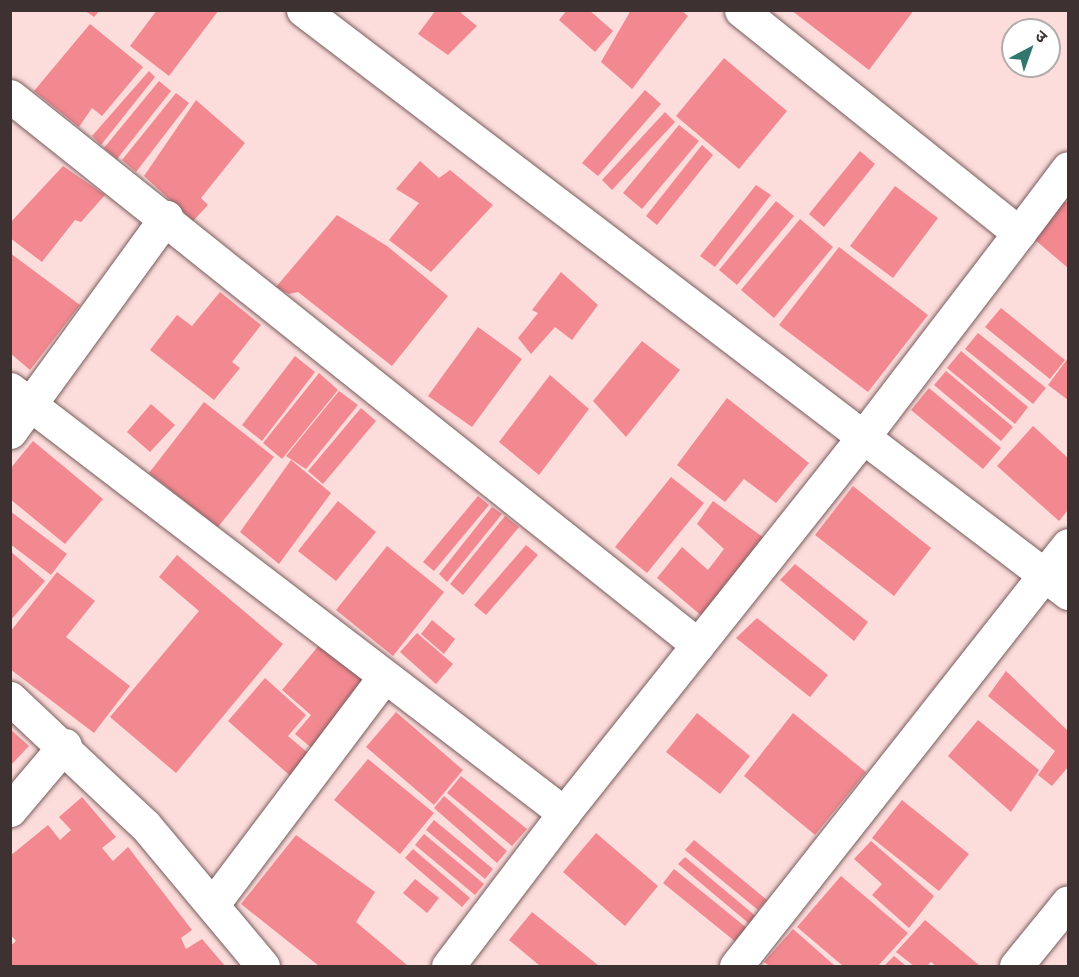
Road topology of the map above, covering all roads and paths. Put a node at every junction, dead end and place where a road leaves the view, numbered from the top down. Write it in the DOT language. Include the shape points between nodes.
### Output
graph roads {
  1 [pos="303,10"];
  2 [pos="741,10"];
  3 [pos="10,96"];
  4 [pos="1068,168"];
  5 [pos="166,217"];
  6 [pos="1018,233"];
  7 [pos="20,397"];
  8 [pos="10,432"];
  9 [pos="863,437"];
  10 [pos="1068,545"];
  11 [pos="1057,584"];
  12 [pos="698,645"];
  13 [pos="384,677"];
  14 [pos="10,698"];
  15 [pos="65,745"];
  16 [pos="10,810"];
  17 [pos="564,813"];
  18 [pos="1068,902"];
  19 [pos="213,904"];
  20 [pos="263,966"];
  21 [pos="448,966"];
  22 [pos="736,966"];
  23 [pos="1016,966"];
  1 -- 9 [label="street"];
  2 -- 6 [label="street"];
  3 -- 5 [label="street"];
  4 -- 6 [label="street"];
  5 -- 7 [label="street"];
  5 -- 12 [label="street"];
  6 -- 9 [label="street"];
  7 -- 8 [label="street"];
  7 -- 13 [label="street"];
  9 -- 11 [label="street"];
  9 -- 12 [label="street"];
  10 -- 11 [label="street"];
  11 -- 22 [label="street"];
  12 -- 17 [label="street"];
  13 -- 17 [label="street"];
  13 -- 19 [label="street"];
  14 -- 15 [label="street"];
  15 -- 16 [label="street"];
  15 -- 19 [label="street" via="145,825"];
  17 -- 21 [label="street"];
  18 -- 23 [label="street"];
  19 -- 20 [label="street"];
}
